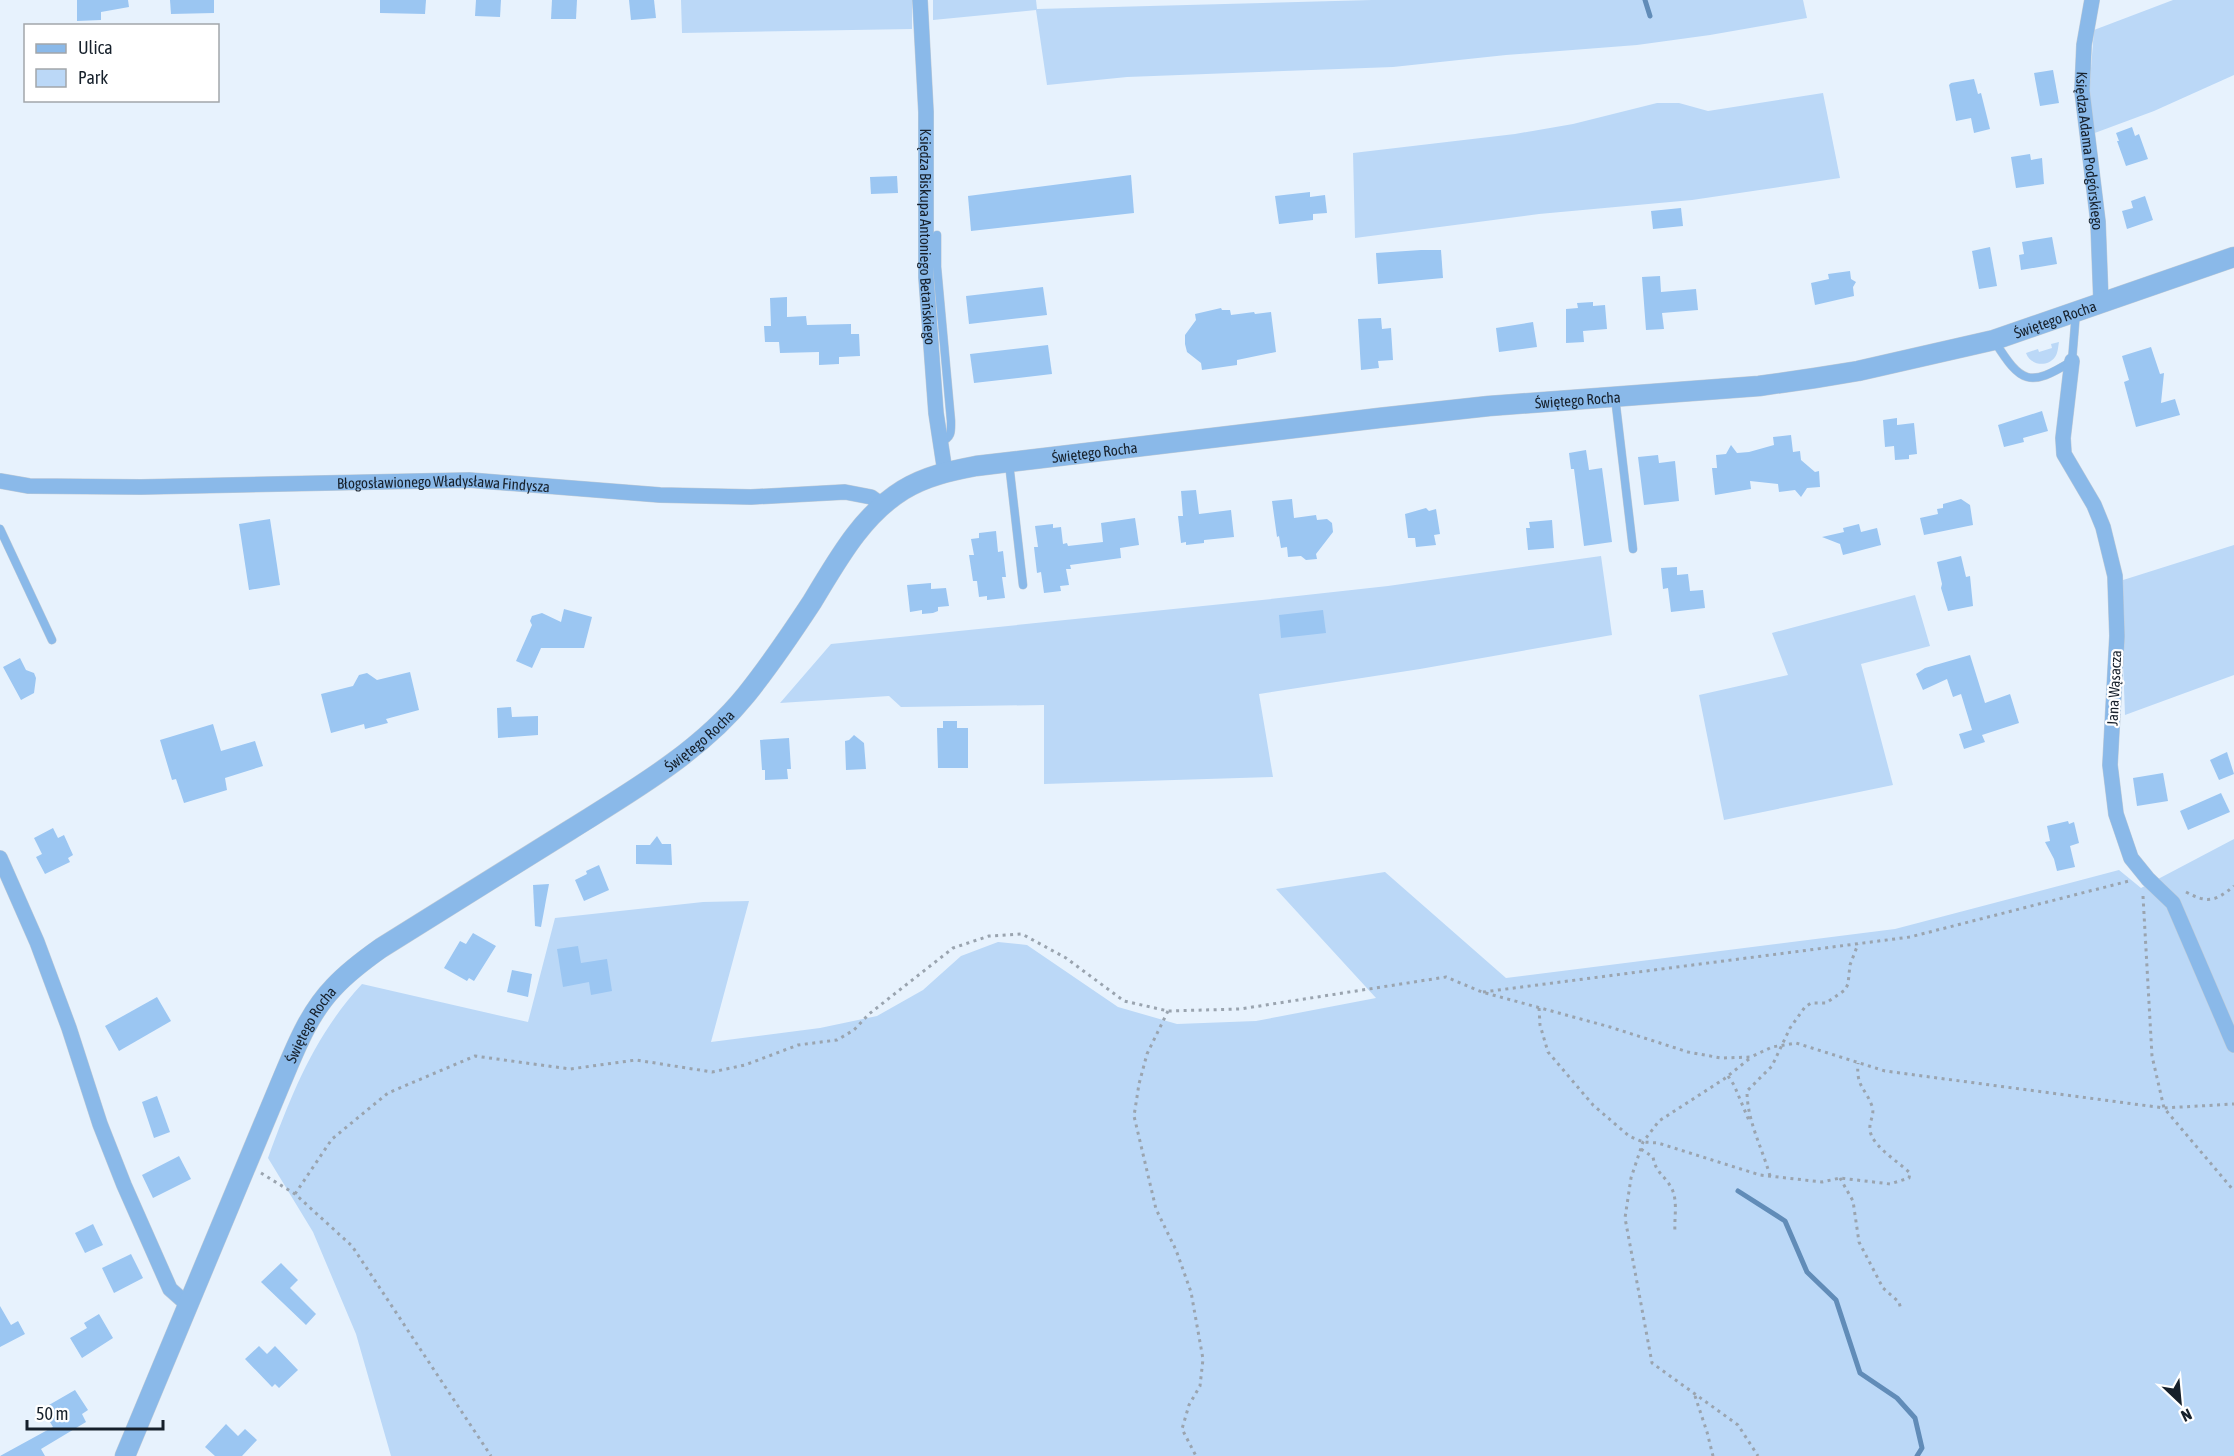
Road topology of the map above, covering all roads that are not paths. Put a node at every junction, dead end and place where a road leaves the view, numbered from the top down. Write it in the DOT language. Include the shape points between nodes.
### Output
graph roads {
  1 [pos="920,0"];
  2 [pos="2092,0"];
  3 [pos="937,235"];
  4 [pos="2234,257"];
  5 [pos="2101,302"];
  6 [pos="2076,311"];
  7 [pos="1994,340"];
  8 [pos="2072,361"];
  9 [pos="1616,398"];
  10 [pos="941,442"];
  11 [pos="1008,462"];
  12 [pos="945,472"];
  13 [pos="0,481"];
  14 [pos="882,505"];
  15 [pos="0,529"];
  16 [pos="1633,549"];
  17 [pos="1023,585"];
  18 [pos="52,640"];
  19 [pos="0,858"];
  20 [pos="2234,1045"];
  21 [pos="188,1305"];
  22 [pos="125,1456"];
  1 -- 10 [label="street, Księdza Biskupa Antoniego Betańskiego" via="926,112 926,277"];
  2 -- 5 [label="street, Księdza Adama Podgórskiego" via="2084,45 2082,91 2098,222"];
  3 -- 10 [label="lane" via="951,421 951,434"];
  4 -- 5 [label="street, Świętego Rocha"];
  5 -- 6 [label="street, Świętego Rocha"];
  6 -- 7 [label="street, Świętego Rocha"];
  6 -- 8 [label="lane, Jana Wąsacza"];
  7 -- 8 [label="lane" via="2011,366 2033,379 2051,374"];
  7 -- 9 [label="street, Świętego Rocha" via="1815,378"];
  8 -- 20 [label="street, Jana Wąsacza" via="2064,454 2094,505 2115,576 2117,636 2110,765 2116,814 2131,858 2173,903 2181,918"];
  9 -- 11 [label="street, Świętego Rocha" via="1489,406"];
  9 -- 16 [label="lane"];
  10 -- 12 [label="street, Księdza Biskupa Antoniego Betańskiego"];
  11 -- 12 [label="street, Świętego Rocha"];
  11 -- 17 [label="lane"];
  12 -- 14 [label="street, Świętego Rocha" via="922,480"];
  13 -- 14 [label="street, Błogosławionego Władysława Findysza" via="29,486 141,487 469,480 660,495 752,497 845,492 871,497"];
  14 -- 21 [label="street, Świętego Rocha" via="854,537 745,697 708,732 654,776 381,948 333,988 302,1035"];
  15 -- 18 [label="lane"];
  19 -- 21 [label="street" via="37,942 124,1185 170,1289"];
  21 -- 22 [label="street, Świętego Rocha"];
}
